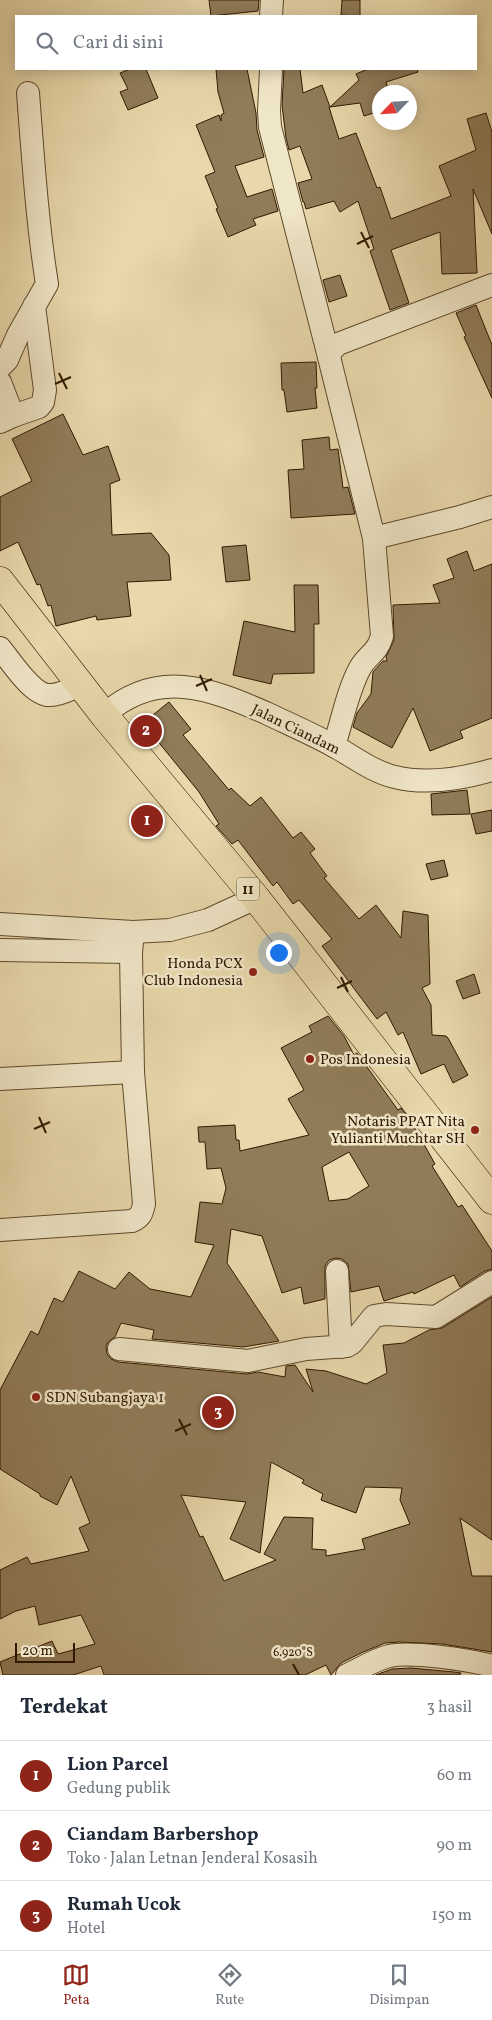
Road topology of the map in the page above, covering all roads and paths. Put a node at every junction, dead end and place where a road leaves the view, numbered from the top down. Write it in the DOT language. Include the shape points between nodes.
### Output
graph roads {
  1 [pos="272,0"];
  2 [pos="271,15"];
  3 [pos="271,70"];
  4 [pos="28,93"];
  5 [pos="492,285"];
  6 [pos="34,306"];
  7 [pos="329,356"];
  8 [pos="0,367"];
  9 [pos="0,382"];
  10 [pos="7,419"];
  11 [pos="492,507"];
  12 [pos="374,538"];
  13 [pos="0,582"];
  14 [pos="0,648"];
  15 [pos="81,685"];
  16 [pos="104,715"];
  17 [pos="334,746"];
  18 [pos="492,770"];
  19 [pos="256,898"];
  20 [pos="0,924"];
  21 [pos="132,942"];
  22 [pos="0,950"];
  23 [pos="133,1072"];
  24 [pos="0,1079"];
  25 [pos="492,1200"];
  26 [pos="0,1230"];
  27 [pos="337,1271"];
  28 [pos="492,1282"];
  29 [pos="341,1347"];
  30 [pos="119,1349"];
  31 [pos="492,1666"];
  32 [pos="346,1675"];
  1 -- 2 [label="street"];
  3 -- 7 [label="street" via="270,127"];
  4 -- 6 [label="street" via="47,284"];
  5 -- 7 [label="street" via="338,344"];
  6 -- 8 [label="street" via="7,360"];
  6 -- 10 [label="street" via="44,397 39,407"];
  7 -- 12 [label="street"];
  9 -- 10 [label="street"];
  11 -- 12 [label="street"];
  12 -- 17 [label="street" via="382,636 356,677"];
  13 -- 15 [label="highway, 11"];
  14 -- 15 [label="street" via="39,692 52,696"];
  15 -- 16 [label="highway, 11"];
  16 -- 17 [label="street, Jalan Ciandam" via="120,702 147,691 188,686 231,698"];
  16 -- 19 [label="highway, 11"];
  17 -- 18 [label="street, Jalan Ciandam" via="382,772 412,780 446,780"];
  19 -- 21 [label="street" via="208,920"];
  19 -- 25 [label="highway, 11"];
  20 -- 21 [label="street"];
  21 -- 22 [label="street"];
  21 -- 23 [label="street"];
  23 -- 24 [label="street"];
  23 -- 26 [label="street" via="144,1204 138,1218 126,1222"];
  27 -- 29 [label="street"];
  28 -- 29 [label="street" via="436,1317 374,1316 352,1343"];
  29 -- 30 [label="street" via="306,1348 248,1360"];
  31 -- 32 [label="street" via="405,1655 389,1656"];
}
